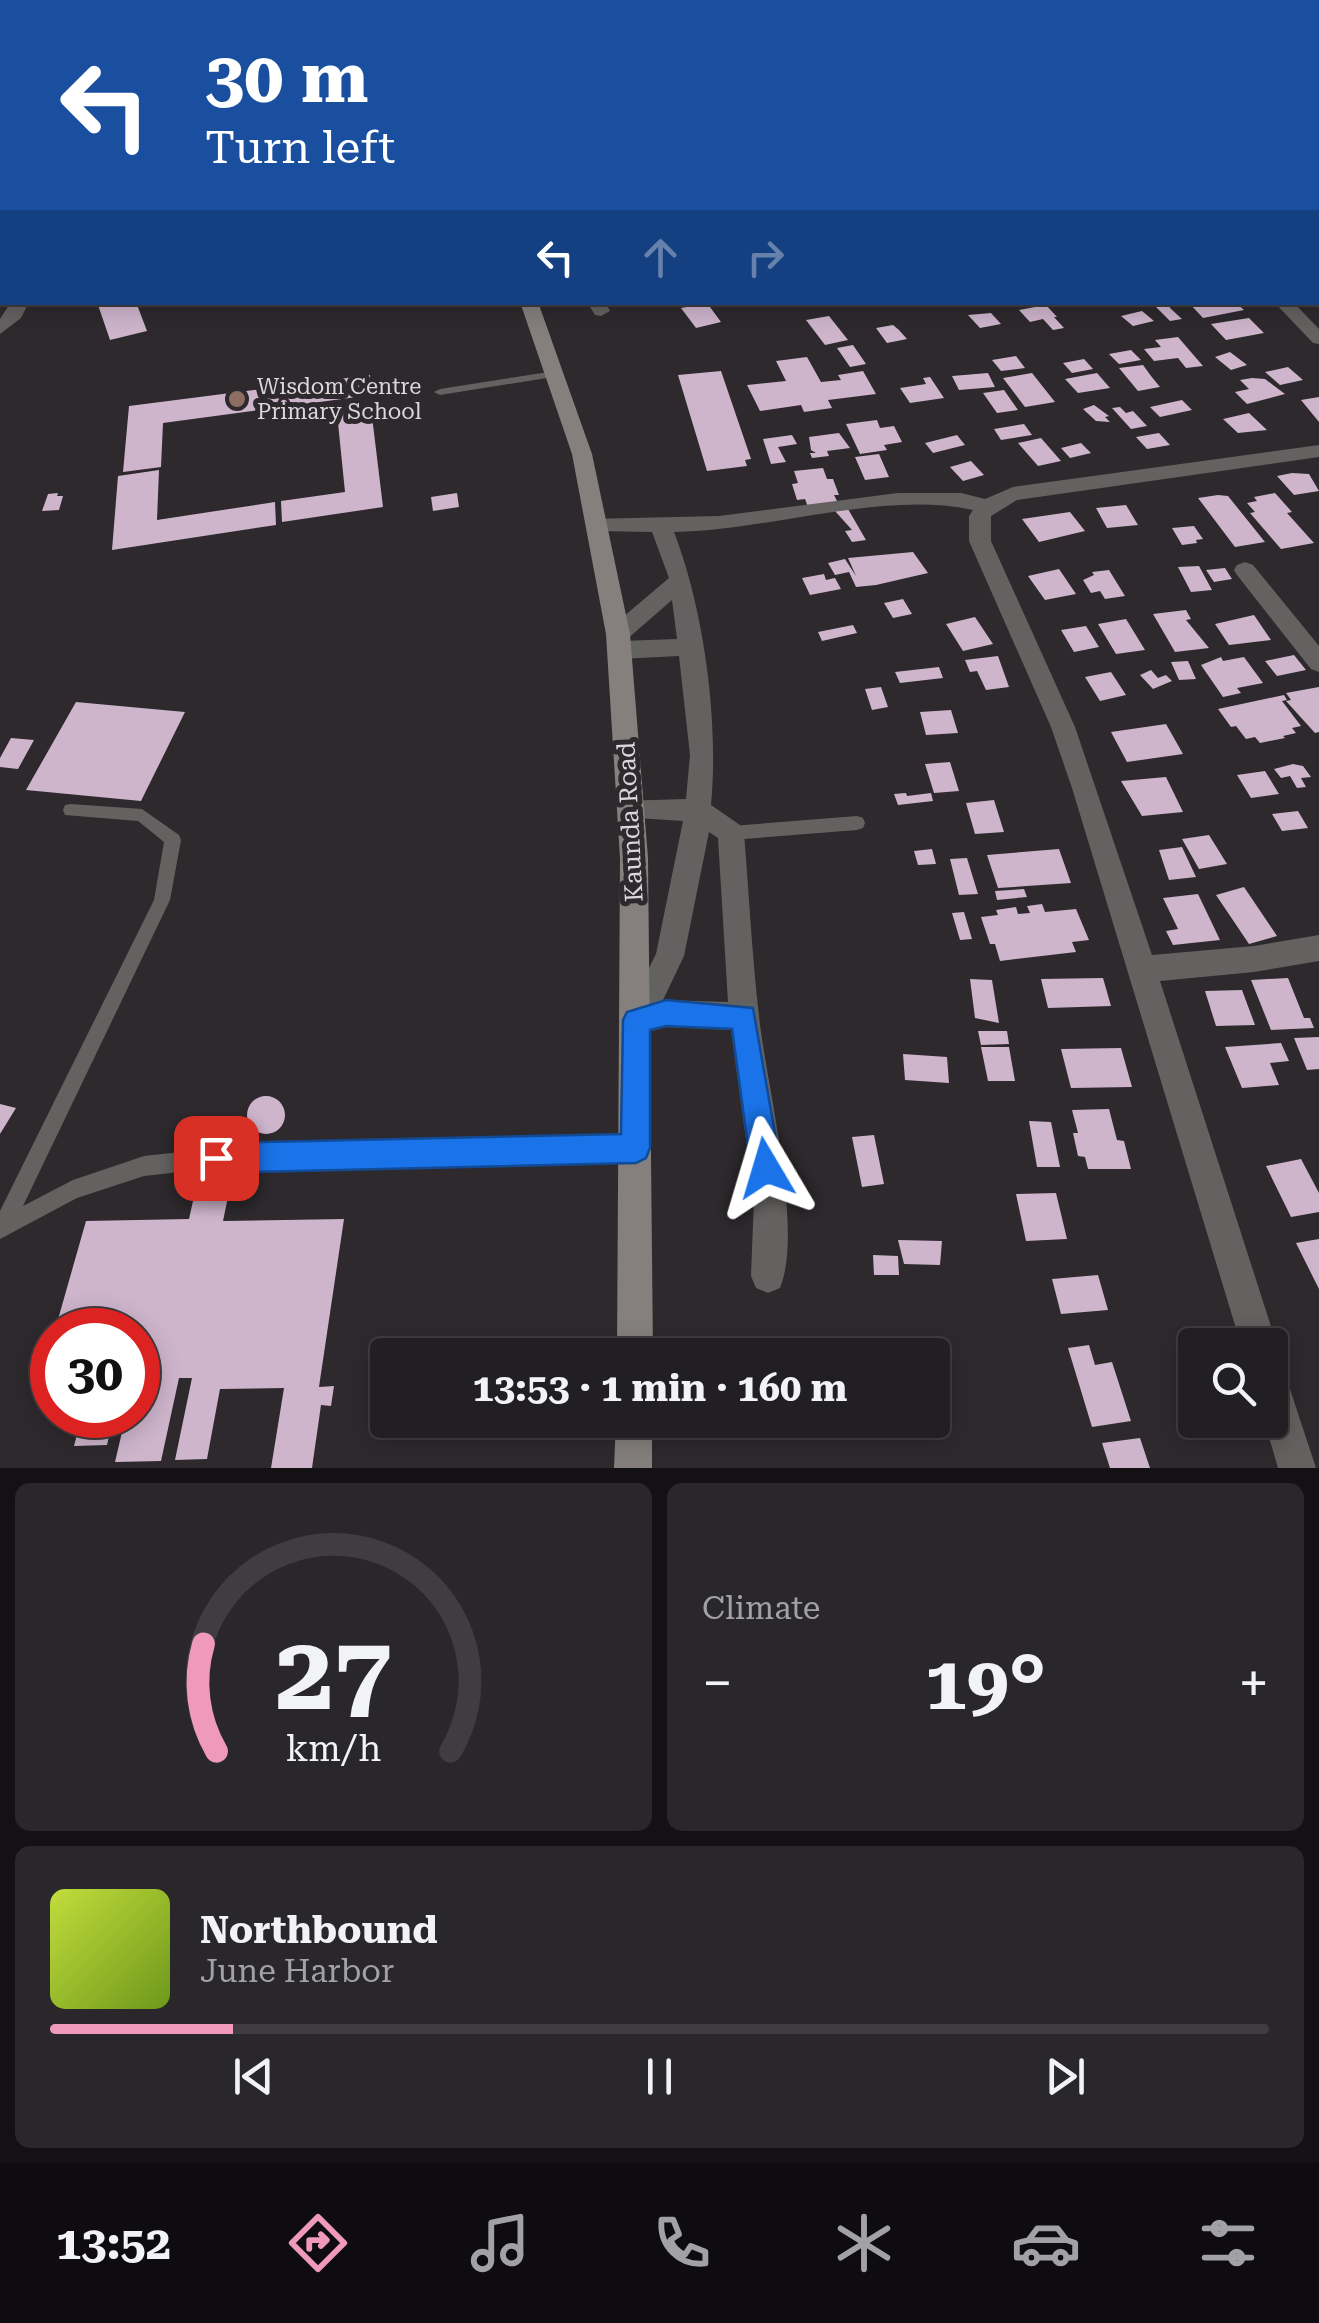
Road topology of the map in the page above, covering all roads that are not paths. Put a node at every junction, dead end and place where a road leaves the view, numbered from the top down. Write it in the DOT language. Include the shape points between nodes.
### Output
graph roads {
  1 [pos="19,305"];
  2 [pos="530,305"];
  3 [pos="1292,305"];
  4 [pos="0,329"];
  5 [pos="1319,339"];
  6 [pos="556,374"];
  7 [pos="440,392"];
  8 [pos="1319,451"];
  9 [pos="986,506"];
  10 [pos="598,524"];
  11 [pos="660,526"];
  12 [pos="1245,570"];
  13 [pos="682,580"];
  14 [pos="618,642"];
  15 [pos="691,647"];
  16 [pos="1319,663"];
  17 [pos="630,808"];
  18 [pos="71,810"];
  19 [pos="698,810"];
  20 [pos="857,823"];
  21 [pos="731,834"];
  22 [pos="1319,948"];
  23 [pos="1143,970"];
  24 [pos="744,1017"];
  25 [pos="637,1020"];
  26 [pos="636,1148"];
  27 [pos="2,1228"];
  28 [pos="768,1276"];
  29 [pos="1254,1328"];
  30 [pos="635,1338"];
  31 [pos="634,1438"];
  32 [pos="1288,1438"];
  33 [pos="633,1468"];
  34 [pos="1297,1468"];
  1 -- 4 [label="street"];
  2 -- 6 [label="main road, Kaunda Road"];
  3 -- 5 [label="street"];
  6 -- 7 [label="lane"];
  6 -- 10 [label="main road, Kaunda Road"];
  8 -- 9 [label="street" via="1013,494"];
  9 -- 11 [label="street" via="954,498"];
  9 -- 23 [label="street" via="980,542 1063,727"];
  10 -- 11 [label="street"];
  10 -- 14 [label="main road, Kaunda Road"];
  11 -- 13 [label="street"];
  12 -- 16 [label="street"];
  13 -- 14 [label="street"];
  13 -- 15 [label="street"];
  14 -- 15 [label="street"];
  14 -- 17 [label="main road, Kaunda Road"];
  15 -- 19 [label="street" via="704,755"];
  17 -- 19 [label="street"];
  17 -- 25 [label="main road, Kaunda Road"];
  18 -- 27 [label="lane" via="142,815 172,840 162,900"];
  19 -- 21 [label="street"];
  19 -- 25 [label="street" via="670,956"];
  20 -- 21 [label="lane"];
  21 -- 24 [label="street"];
  22 -- 23 [label="street"];
  23 -- 29 [label="street"];
  24 -- 25 [label="street" via="666,1013"];
  24 -- 28 [label="street" via="770,1198"];
  25 -- 26 [label="main road, Kaunda Road"];
  26 -- 27 [label="lane" via="252,1154 144,1166 73,1190"];
  26 -- 30 [label="main road, Kaunda Road"];
  31 -- 33 [label="main road"];
  32 -- 34 [label="street"];
}
